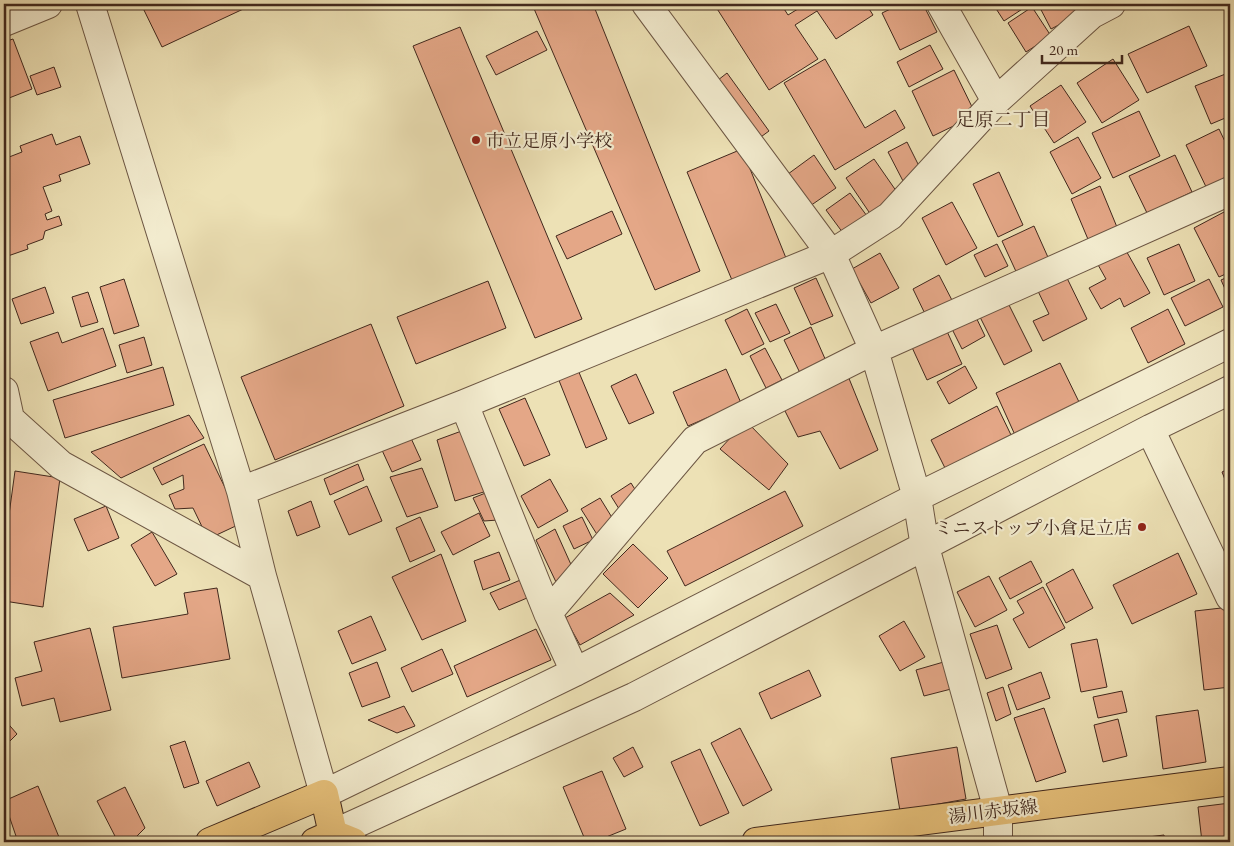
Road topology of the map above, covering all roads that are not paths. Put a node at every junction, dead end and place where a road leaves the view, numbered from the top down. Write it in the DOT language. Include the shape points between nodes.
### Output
graph roads {
  1 [pos="48,4"];
  2 [pos="90,4"];
  3 [pos="646,4"];
  4 [pos="941,4"];
  5 [pos="1111,4"];
  6 [pos="4,22"];
  7 [pos="996,101"];
  8 [pos="1230,191"];
  9 [pos="831,254"];
  10 [pos="1230,344"];
  11 [pos="874,350"];
  12 [pos="1230,390"];
  13 [pos="4,391"];
  14 [pos="464,404"];
  15 [pos="7,420"];
  16 [pos="1150,429"];
  17 [pos="241,491"];
  18 [pos="917,497"];
  19 [pos="924,547"];
  20 [pos="262,576"];
  21 [pos="1230,597"];
  22 [pos="548,613"];
  23 [pos="575,672"];
  24 [pos="1230,781"];
  25 [pos="324,794"];
  26 [pos="998,810"];
  27 [pos="333,840"];
  28 [pos="210,842"];
  29 [pos="756,842"];
  30 [pos="998,842"];
  1 -- 6 [label="street"];
  2 -- 17 [label="street"];
  3 -- 9 [label="street"];
  4 -- 7 [label="street"];
  5 -- 7 [label="street" via="1092,14"];
  7 -- 9 [label="street" via="890,216"];
  8 -- 11 [label="street"];
  9 -- 11 [label="street"];
  9 -- 14 [label="street"];
  10 -- 18 [label="street"];
  11 -- 18 [label="street"];
  11 -- 22 [label="street" via="695,440"];
  12 -- 16 [label="street"];
  13 -- 15 [label="street"];
  14 -- 17 [label="street"];
  14 -- 22 [label="street"];
  15 -- 20 [label="street" via="61,464"];
  16 -- 19 [label="street"];
  16 -- 21 [label="street"];
  17 -- 20 [label="street"];
  18 -- 19 [label="street"];
  18 -- 23 [label="street"];
  19 -- 26 [label="street"];
  19 -- 27 [label="street" via="634,697"];
  20 -- 25 [label="street"];
  22 -- 23 [label="street"];
  23 -- 25 [label="street"];
  24 -- 26 [label="main road, 湯川赤坂線"];
  25 -- 27 [label="main road"];
  25 -- 28 [label="main road"];
  26 -- 29 [label="main road, 湯川赤坂線"];
  26 -- 30 [label="street"];
}
